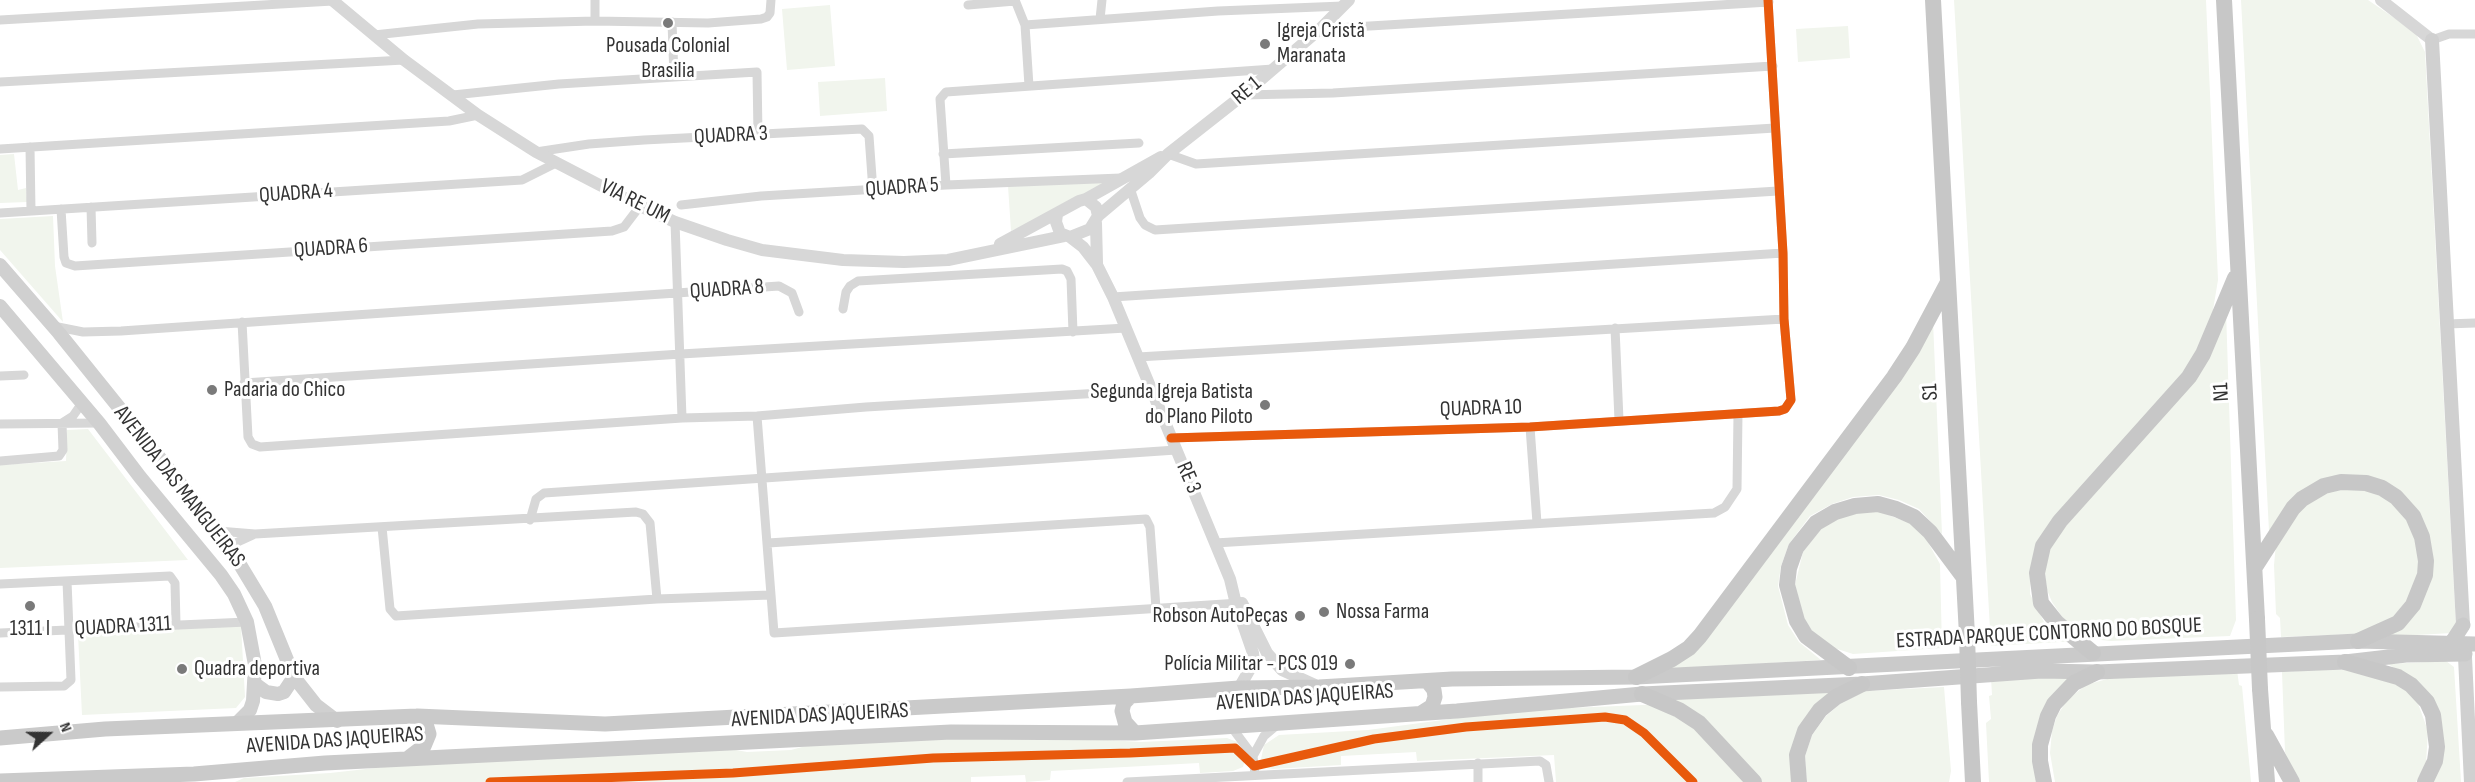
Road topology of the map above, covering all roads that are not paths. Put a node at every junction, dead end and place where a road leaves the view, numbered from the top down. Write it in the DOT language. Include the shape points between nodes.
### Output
graph roads {
  1 [pos="333,0"];
  2 [pos="595,0"];
  3 [pos="771,0"];
  4 [pos="1015,0"];
  5 [pos="1102,0"];
  6 [pos="1933,0"];
  7 [pos="2223,0"];
  8 [pos="2381,0"];
  9 [pos="1769,1"];
  10 [pos="1346,3"];
  11 [pos="968,5"];
  12 [pos="1100,19"];
  13 [pos="0,20"];
  14 [pos="595,21"];
  15 [pos="672,21"];
  16 [pos="1025,25"];
  17 [pos="1320,29"];
  18 [pos="2475,34"];
  19 [pos="374,35"];
  20 [pos="2432,40"];
  21 [pos="404,60"];
  22 [pos="1773,66"];
  23 [pos="1273,69"];
  24 [pos="674,77"];
  25 [pos="0,82"];
  26 [pos="1029,86"];
  27 [pos="453,95"];
  28 [pos="1243,95"];
  29 [pos="478,115"];
  30 [pos="1774,128"];
  31 [pos="758,135"];
  32 [pos="1139,143"];
  33 [pos="30,147"];
  34 [pos="0,149"];
  35 [pos="536,152"];
  36 [pos="943,154"];
  37 [pos="1168,154"];
  38 [pos="556,163"];
  39 [pos="1126,183"];
  40 [pos="946,185"];
  41 [pos="873,191"];
  42 [pos="1778,191"];
  43 [pos="1086,199"];
  44 [pos="681,205"];
  45 [pos="640,206"];
  46 [pos="90,207"];
  47 [pos="61,209"];
  48 [pos="32,211"];
  49 [pos="0,213"];
  50 [pos="1057,214"];
  51 [pos="1097,219"];
  52 [pos="675,222"];
  53 [pos="1067,236"];
  54 [pos="92,243"];
  55 [pos="989,250"];
  56 [pos="1783,253"];
  57 [pos="1097,265"];
  58 [pos="3,272"];
  59 [pos="2237,273"];
  60 [pos="1947,283"];
  61 [pos="676,294"];
  62 [pos="1113,297"];
  63 [pos="0,306"];
  64 [pos="843,309"];
  65 [pos="799,312"];
  66 [pos="1784,319"];
  67 [pos="242,322"];
  68 [pos="2475,323"];
  69 [pos="2446,324"];
  70 [pos="53,326"];
  71 [pos="1126,328"];
  72 [pos="1615,328"];
  73 [pos="83,332"];
  74 [pos="1073,332"];
  75 [pos="66,341"];
  76 [pos="681,354"];
  77 [pos="1138,357"];
  78 [pos="24,375"];
  79 [pos="0,376"];
  80 [pos="244,383"];
  81 [pos="1151,390"];
  82 [pos="82,403"];
  83 [pos="1738,414"];
  84 [pos="757,416"];
  85 [pos="682,418"];
  86 [pos="1619,420"];
  87 [pos="62,423"];
  88 [pos="99,423"];
  89 [pos="0,424"];
  90 [pos="1530,427"];
  91 [pos="1174,444"];
  92 [pos="159,460"];
  93 [pos="0,461"];
  94 [pos="140,477"];
  95 [pos="763,479"];
  96 [pos="180,487"];
  97 [pos="159,501"];
  98 [pos="530,520"];
  99 [pos="1537,523"];
  100 [pos="382,527"];
  101 [pos="218,531"];
  102 [pos="255,534"];
  103 [pos="768,543"];
  104 [pos="1215,543"];
  105 [pos="229,546"];
  106 [pos="242,565"];
  107 [pos="2255,567"];
  108 [pos="221,575"];
  109 [pos="1963,575"];
  110 [pos="68,580"];
  111 [pos="0,584"];
  112 [pos="770,595"];
  113 [pos="657,599"];
  114 [pos="1237,600"];
  115 [pos="1156,608"];
  116 [pos="247,622"];
  117 [pos="176,624"];
  118 [pos="2463,625"];
  119 [pos="71,630"];
  120 [pos="0,633"];
  121 [pos="2358,641"];
  122 [pos="2467,650"];
  123 [pos="2093,653"];
  124 [pos="2345,662"];
  125 [pos="1849,668"];
  126 [pos="2097,672"];
  127 [pos="294,677"];
  128 [pos="1636,677"];
  129 [pos="1427,681"];
  130 [pos="255,684"];
  131 [pos="1862,684"];
  132 [pos="0,687"];
  133 [pos="1319,687"];
  134 [pos="1239,688"];
  135 [pos="1642,694"];
  136 [pos="1131,696"];
  137 [pos="1422,713"];
  138 [pos="417,716"];
  139 [pos="337,721"];
  140 [pos="237,723"];
  141 [pos="1280,723"];
  142 [pos="1230,725"];
  143 [pos="2264,731"];
  144 [pos="1135,734"];
  145 [pos="1,739"];
  146 [pos="1253,756"];
  147 [pos="407,759"];
  148 [pos="1972,762"];
  149 [pos="1478,763"];
  150 [pos="239,769"];
  151 [pos="1255,775"];
  152 [pos="199,778"];
  153 [pos="1290,778"];
  154 [pos="0,780"];
  155 [pos="1218,780"];
  156 [pos="227,782"];
  157 [pos="1127,782"];
  158 [pos="1478,782"];
  159 [pos="1549,782"];
  160 [pos="1754,782"];
  161 [pos="1799,782"];
  162 [pos="1960,782"];
  163 [pos="1973,782"];
  164 [pos="2044,782"];
  165 [pos="2267,782"];
  166 [pos="2292,782"];
  167 [pos="2425,782"];
  168 [pos="2471,782"];
  1 -- 13 [label="street"];
  1 -- 19 [label="street, VIA RE UM"];
  2 -- 14 [label="street"];
  3 -- 15 [label="street" via="770,13 761,19"];
  4 -- 11 [label="street"];
  4 -- 16 [label="street"];
  5 -- 12 [label="street"];
  6 -- 60 [label="highway, S1"];
  7 -- 59 [label="highway, N1"];
  8 -- 20 [label="street"];
  9 -- 17 [label="street"];
  9 -- 22 [label="street"];
  10 -- 12 [label="street"];
  10 -- 17 [label="street, RE 1"];
  12 -- 16 [label="street"];
  14 -- 15 [label="street"];
  14 -- 19 [label="street" via="478,24"];
  15 -- 24 [label="street"];
  16 -- 26 [label="street"];
  17 -- 23 [label="street, RE 1"];
  18 -- 20 [label="street" via="2449,34"];
  19 -- 21 [label="street, VIA RE UM"];
  20 -- 69 [label="main road"];
  21 -- 25 [label="street"];
  21 -- 27 [label="street, VIA RE UM"];
  22 -- 28 [label="street"];
  22 -- 30 [label="street"];
  23 -- 26 [label="street"];
  23 -- 28 [label="street, RE 1"];
  24 -- 27 [label="street"];
  24 -- 31 [label="street" via="757,72"];
  26 -- 36 [label="street" via="942,94"];
  27 -- 29 [label="street, VIA RE UM"];
  28 -- 37 [label="street, RE 1"];
  29 -- 33 [label="street" via="449,121"];
  29 -- 35 [label="street, VIA RE UM"];
  30 -- 37 [label="street" via="1196,164"];
  30 -- 42 [label="street"];
  31 -- 35 [label="street, QUADRA 3" via="588,144"];
  31 -- 41 [label="street, QUADRA 3" via="866,131"];
  32 -- 36 [label="street"];
  33 -- 34 [label="street"];
  33 -- 48 [label="street"];
  35 -- 38 [label="street, VIA RE UM"];
  36 -- 40 [label="street"];
  37 -- 39 [label="street, RE 1" via="1149,173"];
  38 -- 45 [label="street, VIA RE UM"];
  38 -- 46 [label="street, QUADRA 4" via="522,180"];
  39 -- 40 [label="street, QUADRA 5"];
  39 -- 42 [label="street" via="1144,225 1155,230"];
  39 -- 43 [label="street, RE 1"];
  39 -- 51 [label="street, RE 1"];
  40 -- 41 [label="street, QUADRA 5"];
  41 -- 44 [label="street, QUADRA 5" via="761,196"];
  42 -- 56 [label="street"];
  43 -- 50 [label="street"];
  43 -- 51 [label="street" via="1096,207"];
  45 -- 47 [label="street, QUADRA 6" via="624,227 612,231 75,266 64,257"];
  45 -- 52 [label="street, VIA RE UM"];
  46 -- 47 [label="street, QUADRA 4"];
  46 -- 54 [label="street"];
  47 -- 48 [label="street, QUADRA 4"];
  48 -- 49 [label="street, QUADRA 4"];
  50 -- 53 [label="street" via="1057,228"];
  50 -- 55 [label="street, VIA RE UM"];
  51 -- 53 [label="street" via="1090,229"];
  51 -- 57 [label="street, RE 3"];
  52 -- 55 [label="street, VIA RE UM" via="762,250 843,260 948,260"];
  52 -- 61 [label="street"];
  53 -- 55 [label="street, VIA RE UM"];
  53 -- 57 [label="street, RE 3" via="1083,247"];
  56 -- 62 [label="street"];
  56 -- 66 [label="street"];
  57 -- 62 [label="street, RE 3"];
  58 -- 70 [label="main road, AVENIDA DAS MANGUEIRAS"];
  59 -- 107 [label="highway, N1"];
  59 -- 123 [label="highway" via="2204,354 2189,377 2060,521 2043,546 2037,573 2042,603 2057,623"];
  60 -- 109 [label="highway, S1"];
  60 -- 128 [label="highway" via="1894,377 1700,636 1681,653"];
  61 -- 65 [label="street, QUADRA 8" via="778,286 792,293"];
  61 -- 67 [label="street"];
  61 -- 76 [label="street"];
  62 -- 71 [label="street, RE 3"];
  63 -- 82 [label="main road, AVENIDA DAS MANGUEIRAS"];
  64 -- 74 [label="street" via="846,292 858,281 1062,268 1071,279"];
  66 -- 72 [label="street"];
  66 -- 83 [label="street, QUADRA 10" via="1789,405 1779,411"];
  67 -- 73 [label="street"];
  67 -- 80 [label="street"];
  68 -- 69 [label="street"];
  69 -- 118 [label="main road"];
  70 -- 73 [label="street"];
  70 -- 75 [label="main road, AVENIDA DAS MANGUEIRAS"];
  71 -- 74 [label="street"];
  71 -- 77 [label="street, RE 3"];
  72 -- 77 [label="street"];
  72 -- 86 [label="street"];
  73 -- 75 [label="street"];
  74 -- 76 [label="street"];
  75 -- 92 [label="main road, AVENIDA DAS MANGUEIRAS"];
  76 -- 80 [label="street"];
  76 -- 85 [label="street"];
  77 -- 81 [label="street, RE 3"];
  78 -- 79 [label="street"];
  80 -- 85 [label="street" via="248,437 260,447"];
  81 -- 84 [label="street"];
  81 -- 91 [label="street, RE 3"];
  82 -- 87 [label="street"];
  82 -- 88 [label="main road, AVENIDA DAS MANGUEIRAS"];
  83 -- 86 [label="street, QUADRA 10"];
  83 -- 99 [label="street" via="1739,482 1734,497 1719,511"];
  84 -- 85 [label="street"];
  84 -- 95 [label="street"];
  86 -- 90 [label="street, QUADRA 10"];
  87 -- 88 [label="street"];
  87 -- 89 [label="street"];
  87 -- 93 [label="street" via="63,450 59,456"];
  88 -- 94 [label="main road, AVENIDA DAS MANGUEIRAS"];
  90 -- 91 [label="street, QUADRA 10"];
  90 -- 99 [label="street"];
  91 -- 95 [label="street, QUADRA 10"];
  91 -- 104 [label="street, RE 3"];
  92 -- 94 [label="main road" via="152,472"];
  92 -- 96 [label="main road, AVENIDA DAS MANGUEIRAS"];
  94 -- 97 [label="main road, AVENIDA DAS MANGUEIRAS"];
  95 -- 98 [label="street, QUADRA 10" via="544,493 536,499"];
  95 -- 103 [label="street"];
  96 -- 97 [label="main road"];
  96 -- 101 [label="main road, AVENIDA DAS MANGUEIRAS"];
  97 -- 108 [label="main road, AVENIDA DAS MANGUEIRAS"];
  98 -- 100 [label="street"];
  98 -- 113 [label="street" via="643,514 650,523"];
  99 -- 104 [label="street"];
  100 -- 102 [label="street"];
  100 -- 113 [label="street" via="390,609 396,616"];
  101 -- 102 [label="street"];
  101 -- 105 [label="main road, AVENIDA DAS MANGUEIRAS"];
  102 -- 105 [label="street"];
  103 -- 112 [label="street"];
  103 -- 115 [label="street" via="1146,519 1150,527"];
  104 -- 114 [label="street, RE 3"];
  105 -- 106 [label="main road, AVENIDA DAS MANGUEIRAS"];
  106 -- 108 [label="main road" via="235,573"];
  106 -- 127 [label="main road, AVENIDA DAS MANGUEIRAS" via="265,606"];
  107 -- 121 [label="highway" via="2293,508 2318,489 2352,481 2382,488 2396,497 2413,516 2422,537 2427,561 2425,575 2413,605 2398,623"];
  107 -- 143 [label="highway, N1, bridge"];
  108 -- 116 [label="main road, AVENIDA DAS MANGUEIRAS"];
  109 -- 125 [label="highway" via="1930,532 1914,517 1896,508 1878,504 1855,506 1816,523 1796,548 1787,585 1797,621 1806,636"];
  109 -- 148 [label="highway, S1, bridge"];
  110 -- 111 [label="street"];
  110 -- 117 [label="street" via="170,576 176,583"];
  110 -- 119 [label="street"];
  112 -- 113 [label="street"];
  112 -- 115 [label="street" via="774,633"];
  114 -- 115 [label="street"];
  114 -- 133 [label="street, RE 3" via="1267,653 1282,670"];
  114 -- 134 [label="street, RE 3" via="1254,662"];
  116 -- 117 [label="street, QUADRA 1311"];
  116 -- 130 [label="main road, AVENIDA DAS MANGUEIRAS"];
  117 -- 119 [label="street, QUADRA 1311"];
  118 -- 122 [label="main road"];
  119 -- 120 [label="street, QUADRA 1311"];
  119 -- 132 [label="street" via="69,684"];
  121 -- 122 [label="main road, ESTRADA PARQUE CONTORNO DO BOSQUE"];
  121 -- 123 [label="main road, ESTRADA PARQUE CONTORNO DO BOSQUE"];
  122 -- 124 [label="main road, ESTRADA PARQUE CONTORNO DO BOSQUE"];
  122 -- 168 [label="main road"];
  123 -- 125 [label="main road, ESTRADA PARQUE CONTORNO DO BOSQUE"];
  124 -- 126 [label="main road, ESTRADA PARQUE CONTORNO DO BOSQUE"];
  124 -- 167 [label="highway" via="2398,677 2427,702 2433,715 2437,747"];
  125 -- 128 [label="main road, ESTRADA PARQUE CONTORNO DO BOSQUE"];
  126 -- 131 [label="main road, ESTRADA PARQUE CONTORNO DO BOSQUE" via="2040,671"];
  126 -- 164 [label="highway" via="2074,683 2048,716 2040,745"];
  127 -- 130 [label="main road" via="278,694"];
  127 -- 139 [label="main road, AVENIDA DAS MANGUEIRAS" via="316,705"];
  128 -- 129 [label="main road, AVENIDA DAS JAQUEIRAS"];
  129 -- 133 [label="main road, AVENIDA DAS JAQUEIRAS"];
  129 -- 137 [label="main road" via="1435,697 1432,706"];
  130 -- 140 [label="main road, AVENIDA DAS MANGUEIRAS" via="250,710"];
  131 -- 135 [label="main road, ESTRADA PARQUE CONTORNO DO BOSQUE"];
  131 -- 161 [label="highway" via="1820,710 1805,731 1797,755"];
  133 -- 134 [label="main road, AVENIDA DAS JAQUEIRAS"];
  134 -- 136 [label="main road, AVENIDA DAS JAQUEIRAS"];
  135 -- 137 [label="main road, AVENIDA DAS JAQUEIRAS"];
  135 -- 160 [label="highway" via="1699,723"];
  136 -- 138 [label="main road, AVENIDA DAS JAQUEIRAS" via="605,724"];
  136 -- 144 [label="main road" via="1122,711"];
  137 -- 141 [label="main road, AVENIDA DAS JAQUEIRAS"];
  138 -- 139 [label="main road, AVENIDA DAS JAQUEIRAS"];
  138 -- 147 [label="main road" via="426,724 429,734 424,746"];
  139 -- 140 [label="main road, AVENIDA DAS JAQUEIRAS"];
  140 -- 145 [label="main road, AVENIDA DAS JAQUEIRAS"];
  141 -- 142 [label="main road, AVENIDA DAS JAQUEIRAS"];
  141 -- 146 [label="street" via="1264,736"];
  142 -- 144 [label="main road, AVENIDA DAS JAQUEIRAS"];
  142 -- 146 [label="street"];
  143 -- 165 [label="highway, N1"];
  143 -- 166 [label="highway"];
  144 -- 147 [label="main road, AVENIDA DAS JAQUEIRAS" via="951,732"];
  146 -- 151 [label="street"];
  147 -- 150 [label="main road, AVENIDA DAS JAQUEIRAS"];
  148 -- 162 [label="highway"];
  148 -- 163 [label="highway, S1"];
  149 -- 153 [label="street"];
  149 -- 158 [label="street"];
  149 -- 159 [label="street" via="1544,762"];
  150 -- 152 [label="main road, AVENIDA DAS JAQUEIRAS"];
  150 -- 156 [label="street"];
  151 -- 153 [label="street"];
  151 -- 155 [label="street"];
  152 -- 154 [label="main road, AVENIDA DAS JAQUEIRAS"];
  155 -- 157 [label="street"];
}
